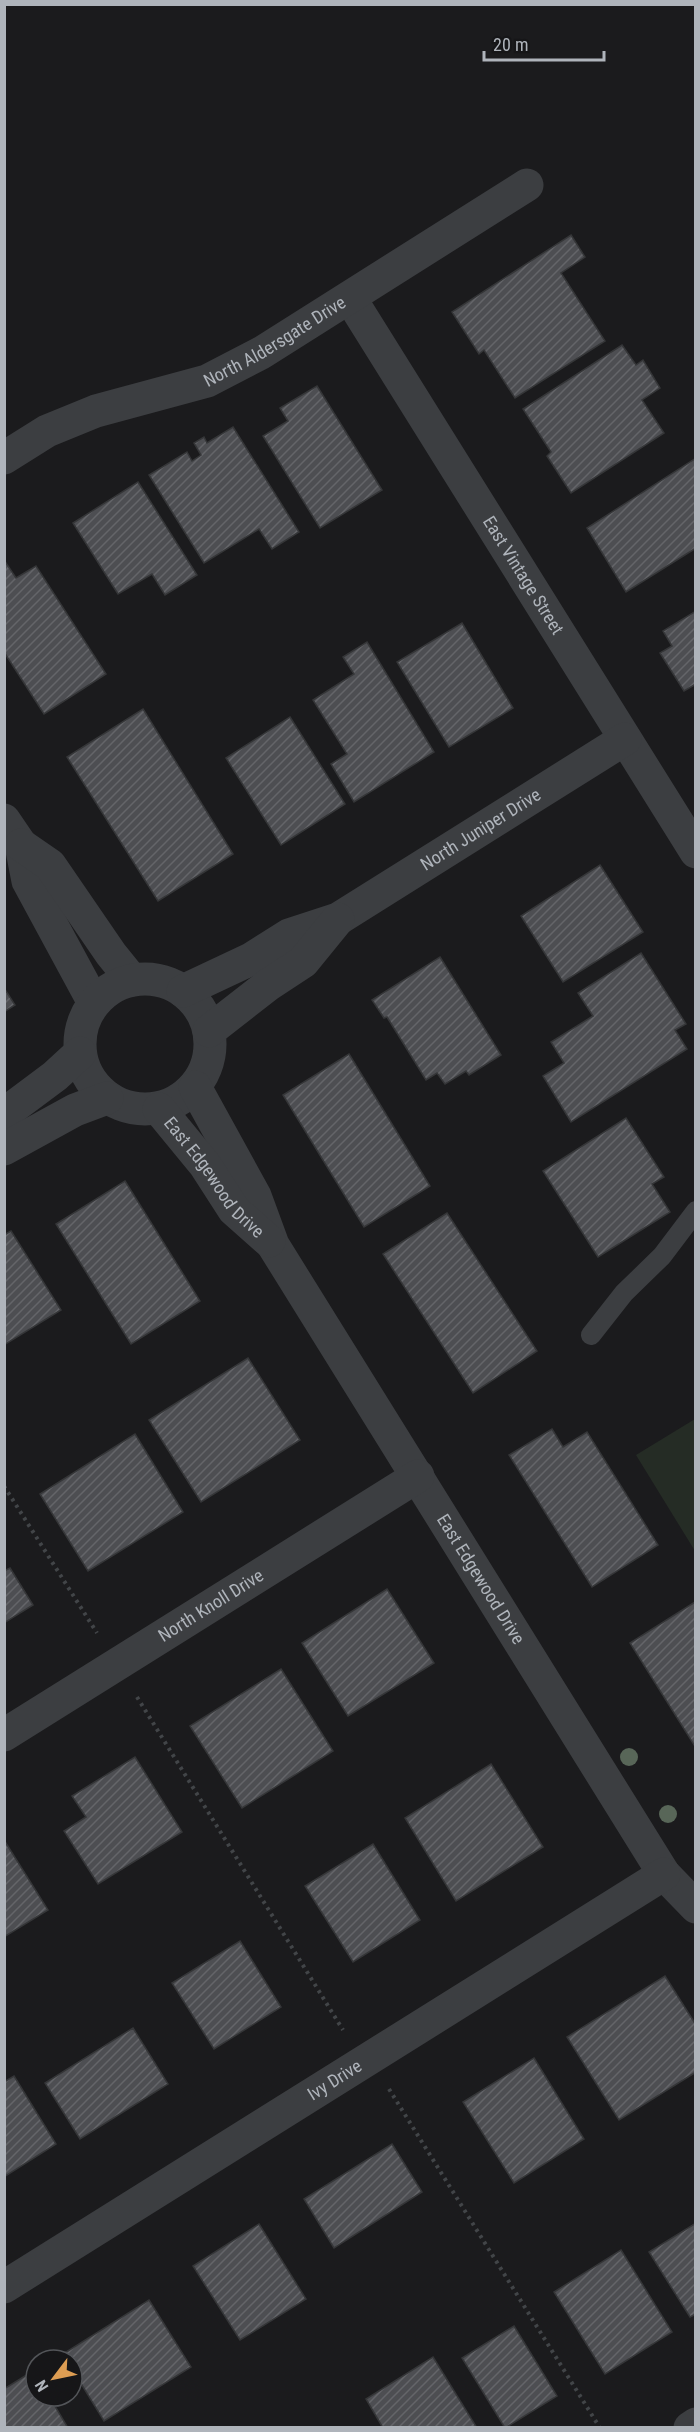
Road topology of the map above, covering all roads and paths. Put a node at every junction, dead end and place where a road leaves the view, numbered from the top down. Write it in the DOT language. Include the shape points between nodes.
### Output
graph roads {
  1 [pos="527,185"];
  2 [pos="350,298"];
  3 [pos="4,458"];
  4 [pos="625,739"];
  5 [pos="13,833"];
  6 [pos="696,852"];
  7 [pos="338,919"];
  8 [pos="132,980"];
  9 [pos="183,991"];
  10 [pos="94,1003"];
  11 [pos="209,1031"];
  12 [pos="80,1053"];
  13 [pos="195,1087"];
  14 [pos="107,1098"];
  15 [pos="159,1108"];
  16 [pos="4,1114"];
  17 [pos="4,1149"];
  18 [pos="696,1211"];
  19 [pos="273,1245"];
  20 [pos="591,1335"];
  21 [pos="418,1476"];
  22 [pos="4,1486"];
  23 [pos="97,1634"];
  24 [pos="134,1692"];
  25 [pos="4,1735"];
  26 [pos="664,1874"];
  27 [pos="696,1907"];
  28 [pos="345,2032"];
  29 [pos="385,2084"];
  30 [pos="4,2287"];
  31 [pos="696,2424"];
  32 [pos="600,2427"];
  33 [pos="690,2427"];
  1 -- 2 [label="street, North Aldersgate Drive"];
  2 -- 3 [label="street, North Aldersgate Drive" via="207,381 96,411 47,431"];
  2 -- 4 [label="street, East Vintage Street"];
  4 -- 6 [label="street, East Vintage Street"];
  4 -- 7 [label="street, North Juniper Drive"];
  5 -- 8 [label="street" via="50,865"];
  5 -- 10 [label="street" via="28,881"];
  7 -- 9 [label="street, North Juniper Drive" via="289,935 251,959"];
  7 -- 11 [label="street, North Juniper Drive" via="303,962"];
  8 -- 9 [label="street" via="150,979"];
  8 -- 10 [label="street" via="118,984"];
  9 -- 11 [label="street" via="195,1002"];
  10 -- 12 [label="street" via="80,1035"];
  11 -- 13 [label="street" via="205,1070"];
  12 -- 14 [label="street" via="85,1070"];
  12 -- 16 [label="street"];
  13 -- 15 [label="street" via="172,1104"];
  13 -- 19 [label="street, East Edgewood Drive" via="255,1196"];
  14 -- 15 [label="street" via="141,1110"];
  14 -- 17 [label="street" via="75,1110"];
  15 -- 19 [label="street, East Edgewood Drive" via="205,1165 234,1210"];
  18 -- 20 [label="lane" via="662,1256 624,1293"];
  19 -- 21 [label="street, East Edgewood Drive"];
  21 -- 25 [label="street, North Knoll Drive"];
  21 -- 26 [label="street, East Edgewood Drive"];
  22 -- 23 [label="path"];
  24 -- 28 [label="path"];
  26 -- 27 [label="street, East Edgewood Drive"];
  26 -- 30 [label="street, Ivy Drive"];
  29 -- 32 [label="path"];
  31 -- 33 [label="street"];
}
